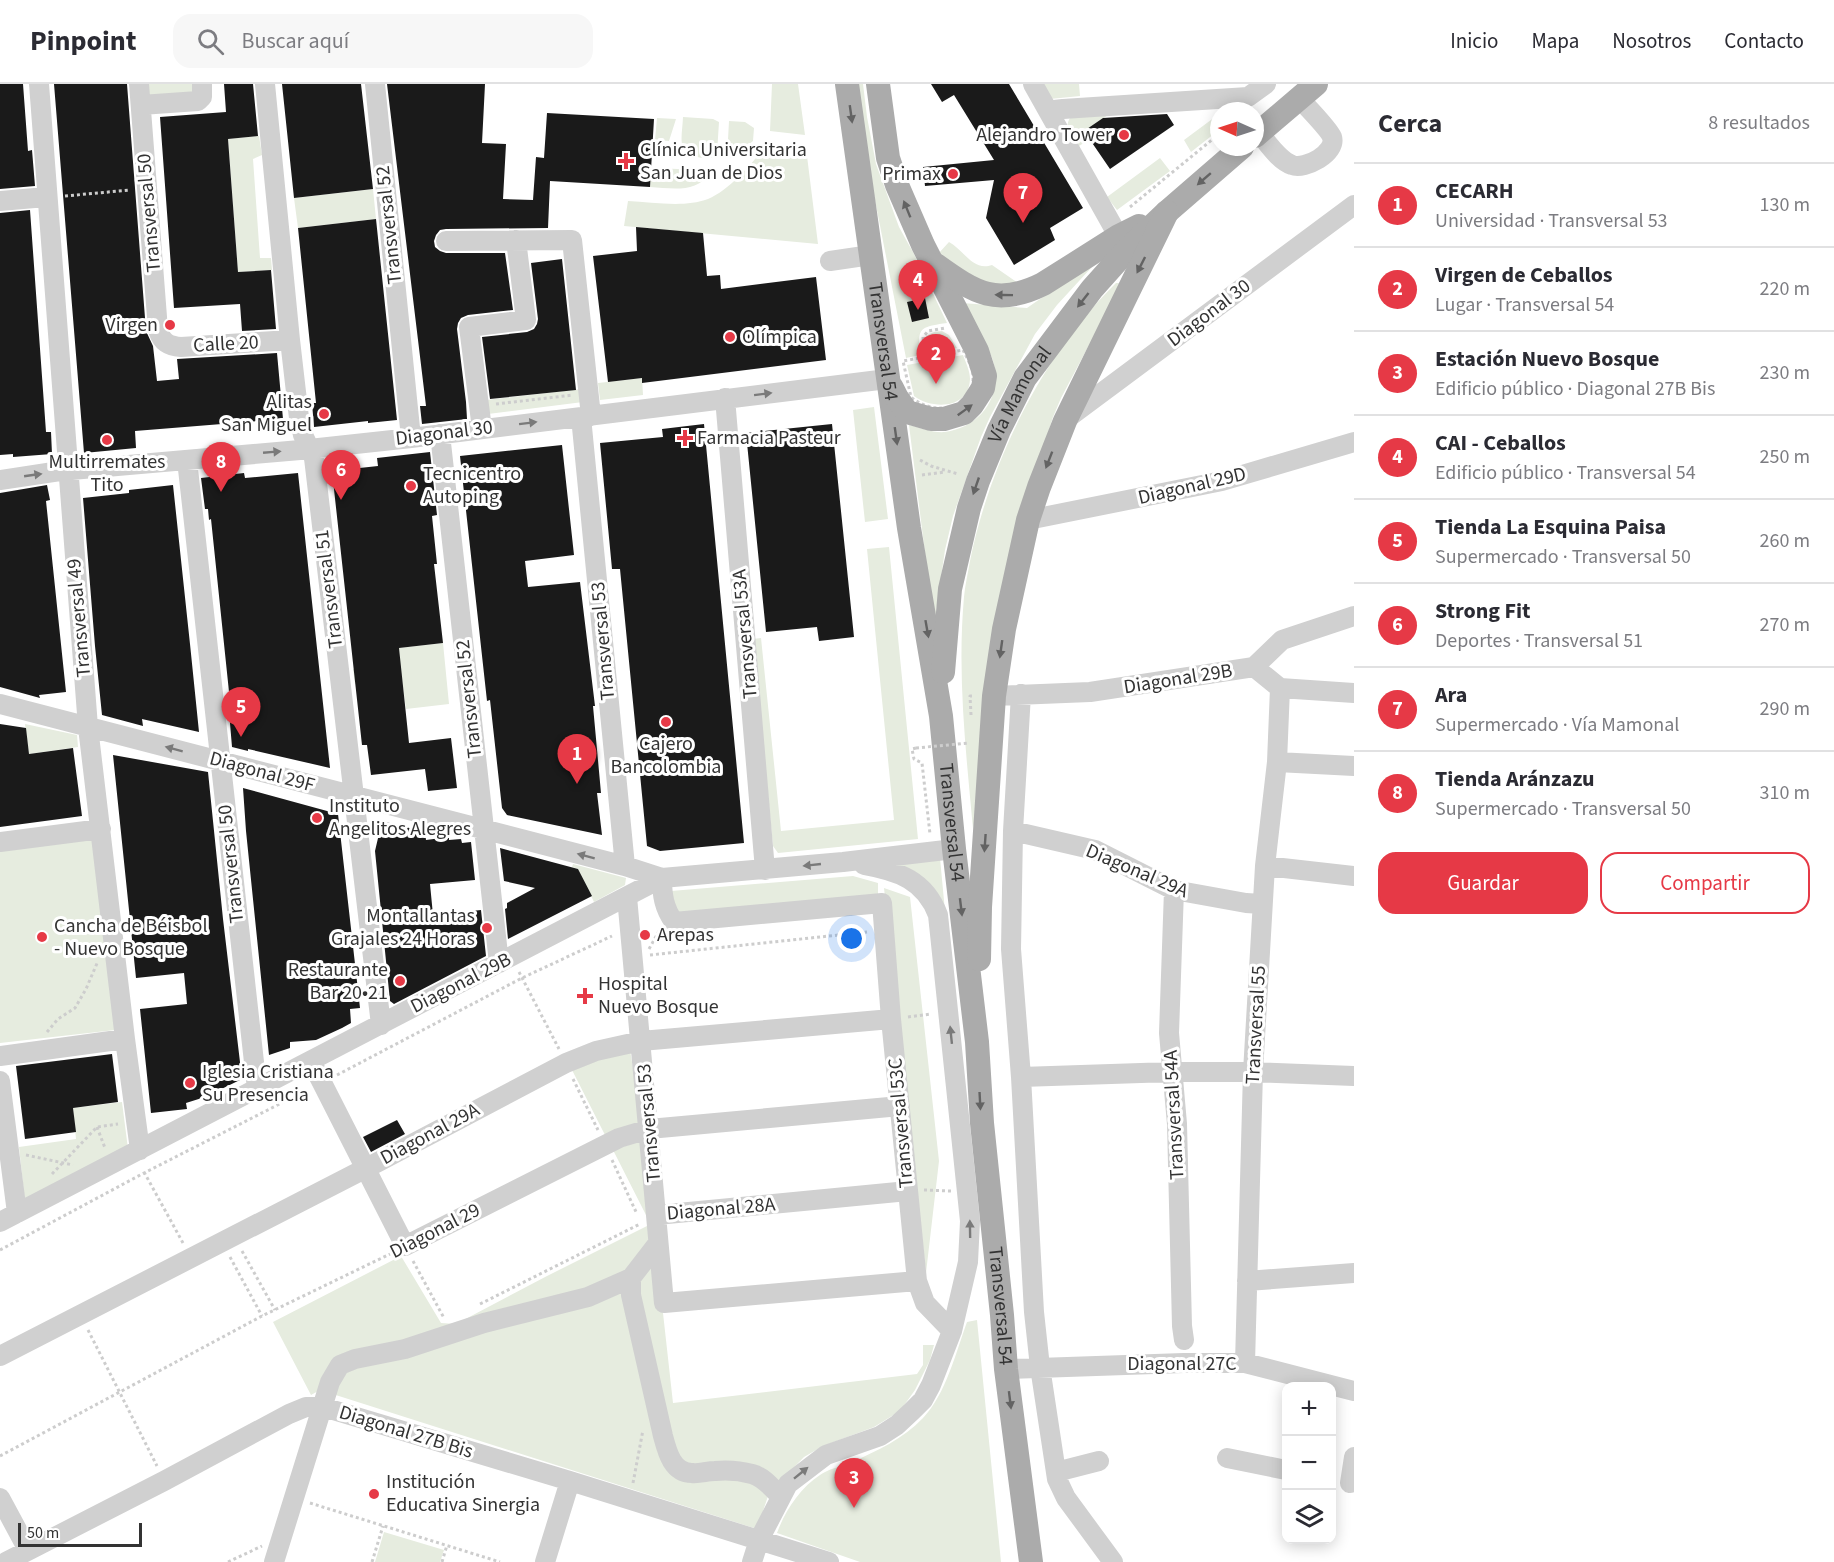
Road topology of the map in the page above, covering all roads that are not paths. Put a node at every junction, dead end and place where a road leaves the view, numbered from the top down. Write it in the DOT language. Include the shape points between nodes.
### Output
graph roads {
  1 [pos="39,84"];
  2 [pos="139,84"];
  3 [pos="202,84"];
  4 [pos="265,84"];
  5 [pos="375,84"];
  6 [pos="847,84"];
  7 [pos="878,84"];
  8 [pos="1033,84"];
  9 [pos="1266,84"];
  10 [pos="1247,91"];
  11 [pos="1308,91"];
  12 [pos="141,105"];
  13 [pos="1050,114"];
  14 [pos="1264,128"];
  15 [pos="1264,146"];
  16 [pos="1231,156"];
  17 [pos="46,197"];
  18 [pos="0,201"];
  19 [pos="1354,205"];
  20 [pos="1167,212"];
  21 [pos="516,240"];
  22 [pos="446,241"];
  23 [pos="1122,244"];
  24 [pos="871,255"];
  25 [pos="830,261"];
  26 [pos="932,262"];
  27 [pos="290,340"];
  28 [pos="163,341"];
  29 [pos="887,379"];
  30 [pos="725,398"];
  31 [pos="586,416"];
  32 [pos="1065,421"];
  33 [pos="482,429"];
  34 [pos="440,434"];
  35 [pos="411,438"];
  36 [pos="1354,442"];
  37 [pos="309,449"];
  38 [pos="187,460"];
  39 [pos="67,471"];
  40 [pos="0,480"];
  41 [pos="1028,520"];
  42 [pos="1354,616"];
  43 [pos="1254,667"];
  44 [pos="1280,688"];
  45 [pos="1354,693"];
  46 [pos="1021,694"];
  47 [pos="994,696"];
  48 [pos="0,704"];
  49 [pos="942,716"];
  50 [pos="88,727"];
  51 [pos="220,761"];
  52 [pos="1277,762"];
  53 [pos="1354,766"];
  54 [pos="353,796"];
  55 [pos="101,829"];
  56 [pos="484,830"];
  57 [pos="1013,831"];
  58 [pos="0,842"];
  59 [pos="942,846"];
  60 [pos="843,862"];
  61 [pos="625,866"];
  62 [pos="1264,866"];
  63 [pos="765,870"];
  64 [pos="1354,876"];
  65 [pos="662,878"];
  66 [pos="1174,890"];
  67 [pos="627,897"];
  68 [pos="1262,904"];
  69 [pos="500,963"];
  70 [pos="891,1019"];
  71 [pos="381,1025"];
  72 [pos="124,1039"];
  73 [pos="641,1041"];
  74 [pos="977,1042"];
  75 [pos="0,1056"];
  76 [pos="311,1061"];
  77 [pos="1171,1072"];
  78 [pos="1253,1072"];
  79 [pos="1354,1076"];
  80 [pos="1021,1077"];
  81 [pos="0,1081"];
  82 [pos="257,1089"];
  83 [pos="900,1107"];
  84 [pos="650,1130"];
  85 [pos="140,1150"];
  86 [pos="366,1167"];
  87 [pos="908,1191"];
  88 [pos="8,1218"];
  89 [pos="650,1219"];
  90 [pos="658,1243"];
  91 [pos="1354,1273"];
  92 [pos="631,1278"];
  93 [pos="917,1281"];
  94 [pos="1247,1281"];
  95 [pos="952,1331"];
  96 [pos="1184,1340"];
  97 [pos="0,1356"];
  98 [pos="1245,1358"];
  99 [pos="1040,1367"];
  100 [pos="1006,1369"];
  101 [pos="1354,1391"];
  102 [pos="323,1407"];
  103 [pos="1354,1457"];
  104 [pos="1227,1458"];
  105 [pos="1099,1461"];
  106 [pos="1282,1469"];
  107 [pos="1056,1472"];
  108 [pos="570,1481"];
  109 [pos="1345,1482"];
  110 [pos="781,1497"];
  111 [pos="0,1498"];
  112 [pos="759,1540"];
  113 [pos="28,1550"];
  114 [pos="6,1562"];
  115 [pos="274,1562"];
  116 [pos="545,1562"];
  117 [pos="752,1562"];
  118 [pos="829,1562"];
  119 [pos="1031,1562"];
  120 [pos="1113,1562"];
  1 -- 17 [label="street, Transversal 49"];
  2 -- 12 [label="street, Transversal 50"];
  3 -- 12 [label="street" via="198,100"];
  4 -- 27 [label="street, Transversal 51"];
  5 -- 35 [label="street, Transversal 52"];
  6 -- 24 [label="main road, Transversal 54, one-way"];
  26 -- 7 [label="main road, one-way" via="888,158"];
  8 -- 13 [label="street"];
  9 -- 10 [label="street"];
  10 -- 13 [label="street" via="1054,110"];
  11 -- 14 [label="main road, Vía Mamonal"];
  11 -- 15 [label="street" via="1332,136 1328,151 1317,160 1291,165"];
  12 -- 28 [label="street, Transversal 50" via="158,330"];
  13 -- 23 [label="street"];
  16 -- 20 [label="main road, Vía Mamonal, one-way"];
  17 -- 18 [label="street"];
  17 -- 39 [label="street, Transversal 49"];
  19 -- 32 [label="street, Diagonal 30"];
  20 -- 23 [label="main road, Vía Mamonal"];
  20 -- 32 [label="main road, one-way"];
  21 -- 22 [label="street, Transversal 53"];
  21 -- 31 [label="street, Transversal 53" via="573,240 588,393"];
  21 -- 33 [label="street" via="526,320 470,327"];
  23 -- 26 [label="main road, one-way" via="1011,296 986,294 963,285"];
  23 -- 49 [label="main road, Vía Mamonal, one-way" via="1025,378 978,481 950,589"];
  24 -- 25 [label="street"];
  24 -- 29 [label="main road, Transversal 54"];
  29 -- 26 [label="main road, one-way" via="907,412 931,419 964,413 983,388 985,376 977,351"];
  27 -- 28 [label="street, Calle 20" via="181,347"];
  27 -- 37 [label="street, Transversal 51" via="299,418"];
  30 -- 29 [label="street, Diagonal 30, one-way"];
  29 -- 49 [label="main road, Transversal 54, one-way"];
  30 -- 31 [label="street, Diagonal 30"];
  30 -- 63 [label="street, Transversal 53A"];
  33 -- 31 [label="street, Diagonal 30, one-way"];
  31 -- 61 [label="street, Transversal 53"];
  32 -- 41 [label="main road, one-way"];
  33 -- 34 [label="street, Diagonal 30"];
  34 -- 35 [label="street, Diagonal 30"];
  34 -- 56 [label="street, Transversal 52"];
  35 -- 37 [label="street, Diagonal 30"];
  36 -- 41 [label="street, Diagonal 29D" via="1222,481"];
  38 -- 37 [label="street, Diagonal 30, one-way"];
  37 -- 54 [label="street, Transversal 51" via="314,458"];
  38 -- 39 [label="street, Diagonal 30"];
  38 -- 51 [label="street, Transversal 50"];
  40 -- 39 [label="street, Diagonal 30, one-way"];
  39 -- 50 [label="street, Transversal 49"];
  41 -- 47 [label="main road, one-way"];
  42 -- 43 [label="street" via="1282,640"];
  43 -- 44 [label="street, Diagonal 29B"];
  43 -- 46 [label="street, Diagonal 29B" via="1090,692"];
  44 -- 45 [label="street"];
  44 -- 52 [label="street, Transversal 55"];
  46 -- 47 [label="street, Diagonal 29B"];
  46 -- 57 [label="street, Transversal 54"];
  47 -- 74 [label="main road, one-way" via="980,907"];
  48 -- 50 [label="street, Diagonal 29F"];
  49 -- 59 [label="main road, Transversal 54"];
  51 -- 50 [label="street, Diagonal 29F, one-way"];
  50 -- 55 [label="street, Transversal 49"];
  51 -- 54 [label="street, Diagonal 29F"];
  51 -- 82 [label="street, Transversal 50"];
  52 -- 53 [label="street"];
  52 -- 62 [label="street, Transversal 55"];
  54 -- 56 [label="street, Diagonal 29F"];
  54 -- 71 [label="street, Transversal 51"];
  55 -- 58 [label="street"];
  55 -- 72 [label="street, Transversal 49"];
  61 -- 56 [label="street, Diagonal 29F, one-way"];
  56 -- 69 [label="street, Transversal 52"];
  57 -- 66 [label="street, Diagonal 29A" via="1095,850"];
  57 -- 80 [label="street, Transversal 54" via="1011,949"];
  59 -- 60 [label="street, Diagonal 29B"];
  59 -- 74 [label="main road, Transversal 54, one-way"];
  60 -- 63 [label="street, Diagonal 29B, one-way"];
  95 -- 60 [label="street, one-way" via="968,1262 970,1221 938,915 931,898 910,879 886,869"];
  61 -- 65 [label="street, Diagonal 29F"];
  62 -- 64 [label="street"];
  62 -- 68 [label="street, Transversal 55"];
  63 -- 65 [label="street, Diagonal 29B"];
  65 -- 67 [label="street, Diagonal 29B"];
  65 -- 70 [label="street, Transversal 53C" via="666,911 674,922 882,903"];
  66 -- 68 [label="street, Diagonal 29A"];
  66 -- 77 [label="street, Transversal 54A"];
  67 -- 69 [label="street, Diagonal 29B"];
  67 -- 73 [label="street, Transversal 53"];
  68 -- 78 [label="street, Transversal 55"];
  69 -- 71 [label="street, Diagonal 29B"];
  70 -- 73 [label="street, Diagonal 29A"];
  70 -- 83 [label="street, Transversal 53C"];
  71 -- 76 [label="street, Diagonal 29B"];
  72 -- 75 [label="street"];
  72 -- 85 [label="street, Transversal 49"];
  73 -- 84 [label="street, Transversal 53"];
  73 -- 86 [label="street, Diagonal 29A" via="596,1051 566,1063"];
  74 -- 100 [label="main road, Transversal 54, one-way"];
  76 -- 82 [label="street, Diagonal 29B"];
  76 -- 86 [label="street"];
  77 -- 78 [label="street"];
  77 -- 80 [label="street"];
  77 -- 96 [label="street, Transversal 54A" via="1177,1124"];
  78 -- 79 [label="street"];
  78 -- 94 [label="street, Transversal 55"];
  80 -- 99 [label="street, Transversal 54"];
  81 -- 88 [label="street" via="10,1152"];
  82 -- 85 [label="street, Diagonal 29B"];
  83 -- 84 [label="street, Diagonal 29"];
  83 -- 87 [label="street, Transversal 53C"];
  84 -- 86 [label="street, Diagonal 29" via="619,1138 405,1246"];
  84 -- 89 [label="street, Transversal 53"];
  85 -- 88 [label="street, Diagonal 29B"];
  86 -- 97 [label="street, Diagonal 29A"];
  87 -- 89 [label="street, Diagonal 28A"];
  87 -- 93 [label="street, Transversal 53C"];
  89 -- 90 [label="street, Transversal 53"];
  90 -- 92 [label="street"];
  90 -- 93 [label="street, Transversal 53" via="664,1303"];
  91 -- 94 [label="street"];
  92 -- 102 [label="street" via="588,1297 340,1365"];
  92 -- 110 [label="street" via="631,1295 655,1403 673,1464 692,1474 727,1470 751,1474 760,1477"];
  93 -- 95 [label="street, Transversal 53C" via="925,1303"];
  94 -- 98 [label="street, Transversal 55"];
  110 -- 95 [label="street, one-way" via="788,1484 826,1455 880,1436 912,1412 931,1385"];
  98 -- 99 [label="street, Diagonal 27C"];
  98 -- 101 [label="street, Diagonal 27C"];
  99 -- 100 [label="street, Diagonal 27C"];
  99 -- 107 [label="street, Transversal 54"];
  100 -- 119 [label="main road, Transversal 54, one-way"];
  102 -- 108 [label="street, Diagonal 27B Bis"];
  102 -- 113 [label="street, Diagonal 27B Bis" via="298,1409"];
  102 -- 115 [label="street"];
  103 -- 109 [label="street"];
  104 -- 106 [label="street"];
  105 -- 107 [label="street"];
  107 -- 120 [label="street, Transversal 54" via="1066,1498"];
  108 -- 112 [label="street, Diagonal 27B Bis"];
  108 -- 116 [label="street"];
  110 -- 112 [label="street"];
  111 -- 113 [label="street"];
  112 -- 117 [label="street"];
  112 -- 118 [label="street, Diagonal 27B Bis"];
  113 -- 114 [label="street, Diagonal 27B Bis"];
}
